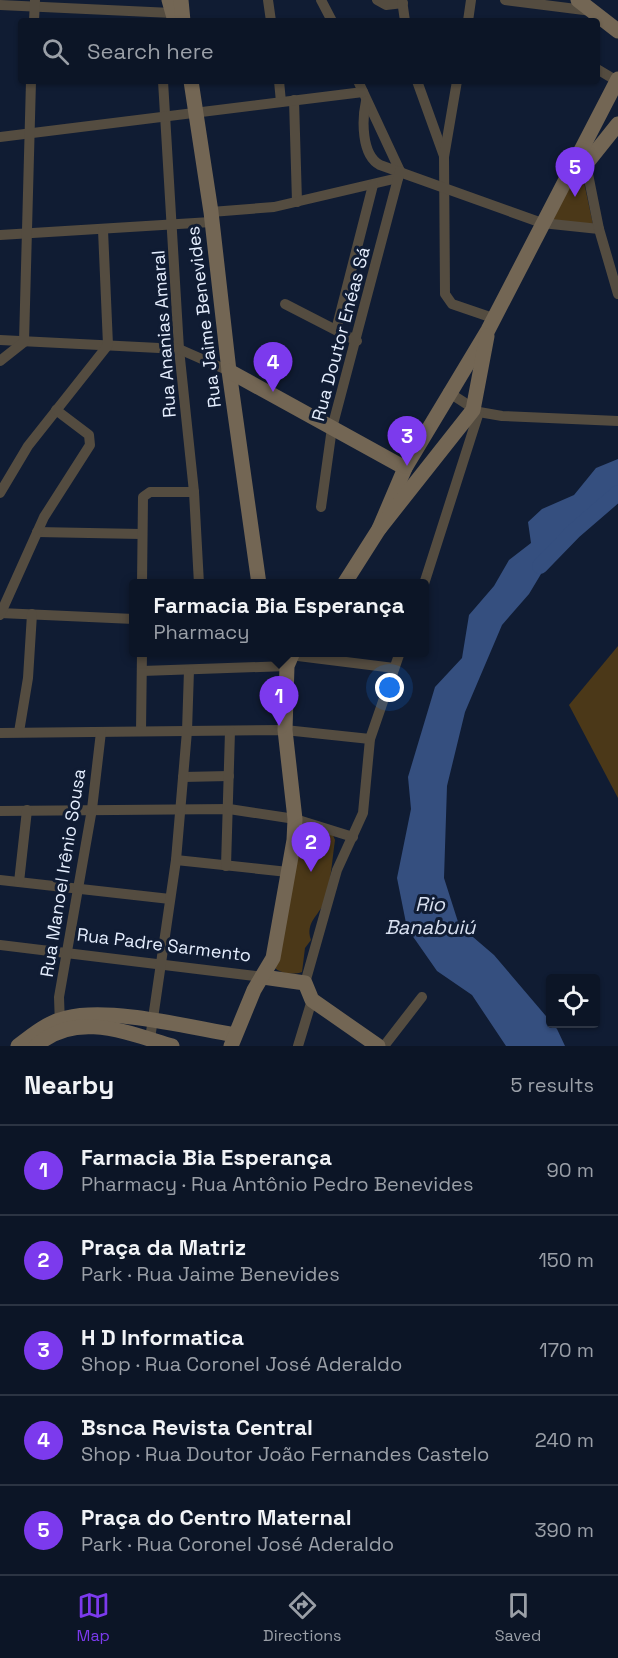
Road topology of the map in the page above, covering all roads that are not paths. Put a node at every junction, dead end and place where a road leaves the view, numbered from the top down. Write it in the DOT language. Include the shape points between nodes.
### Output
graph roads {
  1 [pos="181,0"];
  2 [pos="321,0"];
  3 [pos="377,0"];
  4 [pos="471,0"];
  5 [pos="505,0"];
  6 [pos="578,0"];
  7 [pos="268,1"];
  8 [pos="402,1"];
  9 [pos="35,3"];
  10 [pos="0,5"];
  11 [pos="592,11"];
  12 [pos="175,14"];
  13 [pos="34,18"];
  14 [pos="271,18"];
  15 [pos="330,18"];
  16 [pos="405,18"];
  17 [pos="468,18"];
  18 [pos="618,31"];
  19 [pos="600,71"];
  20 [pos="618,80"];
  21 [pos="31,84"];
  22 [pos="163,84"];
  23 [pos="191,84"];
  24 [pos="279,84"];
  25 [pos="359,84"];
  26 [pos="418,84"];
  27 [pos="456,84"];
  28 [pos="364,96"];
  29 [pos="294,100"];
  30 [pos="281,102"];
  31 [pos="196,113"];
  32 [pos="368,117"];
  33 [pos="165,118"];
  34 [pos="618,124"];
  35 [pos="29,134"];
  36 [pos="0,137"];
  37 [pos="444,157"];
  38 [pos="579,164"];
  39 [pos="399,175"];
  40 [pos="373,185"];
  41 [pos="443,188"];
  42 [pos="297,202"];
  43 [pos="211,217"];
  44 [pos="542,223"];
  45 [pos="172,225"];
  46 [pos="103,230"];
  47 [pos="599,230"];
  48 [pos="29,233"];
  49 [pos="0,235"];
  50 [pos="618,294"];
  51 [pos="285,304"];
  52 [pos="491,324"];
  53 [pos="336,330"];
  54 [pos="0,340"];
  55 [pos="357,341"];
  56 [pos="24,342"];
  57 [pos="108,345"];
  58 [pos="180,349"];
  59 [pos="0,361"];
  60 [pos="229,371"];
  61 [pos="448,392"];
  62 [pos="56,410"];
  63 [pos="476,411"];
  64 [pos="618,421"];
  65 [pos="332,428"];
  66 [pos="405,468"];
  67 [pos="3,478"];
  68 [pos="194,492"];
  69 [pos="0,493"];
  70 [pos="321,507"];
  71 [pos="379,529"];
  72 [pos="37,532"];
  73 [pos="141,534"];
  74 [pos="142,579"];
  75 [pos="199,579"];
  76 [pos="258,579"];
  77 [pos="347,579"];
  78 [pos="426,579"];
  79 [pos="1,614"];
  80 [pos="32,614"];
  81 [pos="129,619"];
  82 [pos="142,657"];
  83 [pos="282,657"];
  84 [pos="289,657"];
  85 [pos="298,657"];
  86 [pos="398,657"];
  87 [pos="394,668"];
  88 [pos="189,670"];
  89 [pos="142,671"];
  90 [pos="285,730"];
  91 [pos="141,731"];
  92 [pos="187,731"];
  93 [pos="230,731"];
  94 [pos="19,732"];
  95 [pos="102,732"];
  96 [pos="0,733"];
  97 [pos="370,739"];
  98 [pos="229,776"];
  99 [pos="183,777"];
  100 [pos="92,809"];
  101 [pos="229,809"];
  102 [pos="27,810"];
  103 [pos="180,810"];
  104 [pos="0,811"];
  105 [pos="295,819"];
  106 [pos="353,837"];
  107 [pos="176,860"];
  108 [pos="226,866"];
  109 [pos="288,872"];
  110 [pos="0,880"];
  111 [pos="19,882"];
  112 [pos="76,889"];
  113 [pos="170,899"];
  114 [pos="0,945"];
  115 [pos="66,953"];
  116 [pos="159,963"];
  117 [pos="263,977"];
  118 [pos="305,983"];
  119 [pos="422,997"];
  120 [pos="312,1000"];
  121 [pos="152,1021"];
  122 [pos="60,1025"];
  123 [pos="150,1039"];
  124 [pos="233,1040"];
  125 [pos="18,1046"];
  126 [pos="36,1046"];
  127 [pos="172,1046"];
  128 [pos="297,1046"];
  129 [pos="378,1046"];
  130 [pos="384,1046"];
  1 -- 12 [label="main road"];
  2 -- 15 [label="street"];
  3 -- 8 [label="street" via="386,5"];
  4 -- 17 [label="street"];
  5 -- 11 [label="street"];
  6 -- 11 [label="main road"];
  7 -- 14 [label="street"];
  8 -- 16 [label="street"];
  9 -- 10 [label="street"];
  9 -- 12 [label="street"];
  9 -- 13 [label="street"];
  11 -- 18 [label="main road"];
  19 -- 20 [label="street"];
  20 -- 38 [label="main road"];
  21 -- 35 [label="street"];
  22 -- 33 [label="street, Rua Ananias Amaral"];
  23 -- 31 [label="main road, Rua Jaime Benevides"];
  24 -- 30 [label="street"];
  25 -- 28 [label="street"];
  26 -- 37 [label="street"];
  27 -- 37 [label="street"];
  28 -- 29 [label="street"];
  28 -- 32 [label="street"];
  29 -- 30 [label="street"];
  29 -- 42 [label="street"];
  30 -- 31 [label="street"];
  31 -- 33 [label="street"];
  31 -- 43 [label="main road, Rua Jaime Benevides"];
  32 -- 39 [label="street"];
  32 -- 39 [label="street" via="372,160"];
  33 -- 35 [label="street"];
  33 -- 45 [label="street, Rua Ananias Amaral"];
  34 -- 38 [label="main road"];
  35 -- 36 [label="street"];
  35 -- 48 [label="street"];
  37 -- 41 [label="street"];
  38 -- 44 [label="main road"];
  38 -- 47 [label="street"];
  39 -- 40 [label="street"];
  39 -- 41 [label="street"];
  39 -- 55 [label="street, Rua Doutor Enéas Sá"];
  40 -- 42 [label="street"];
  40 -- 53 [label="street, Rua Doutor Enéas Sá"];
  41 -- 44 [label="street"];
  41 -- 52 [label="street" via="446,298"];
  42 -- 43 [label="street"];
  43 -- 45 [label="street"];
  43 -- 60 [label="main road, Rua Jaime Benevides"];
  44 -- 47 [label="street"];
  44 -- 52 [label="main road"];
  45 -- 46 [label="street"];
  45 -- 58 [label="street, Rua Ananias Amaral"];
  46 -- 48 [label="street"];
  46 -- 57 [label="street"];
  47 -- 50 [label="street"];
  48 -- 49 [label="street"];
  48 -- 56 [label="street"];
  51 -- 53 [label="street"];
  52 -- 61 [label="main road"];
  52 -- 63 [label="main road"];
  53 -- 55 [label="street"];
  54 -- 56 [label="street"];
  55 -- 65 [label="street, Rua Doutor Enéas Sá"];
  56 -- 57 [label="street"];
  56 -- 59 [label="street"];
  57 -- 58 [label="street"];
  57 -- 62 [label="street"];
  58 -- 60 [label="street"];
  58 -- 68 [label="street, Rua Ananias Amaral"];
  60 -- 65 [label="main road"];
  60 -- 76 [label="main road, Rua Jaime Benevides"];
  61 -- 63 [label="street"];
  61 -- 66 [label="main road"];
  62 -- 67 [label="street"];
  62 -- 72 [label="street" via="89,435 90,445"];
  63 -- 64 [label="street" via="522,418"];
  63 -- 71 [label="main road"];
  63 -- 78 [label="street"];
  65 -- 66 [label="main road"];
  65 -- 70 [label="street, Rua Doutor Enéas Sá"];
  66 -- 71 [label="main road"];
  67 -- 69 [label="street"];
  68 -- 73 [label="street" via="146,494 141,501"];
  68 -- 75 [label="street, Rua Ananias Amaral"];
  71 -- 77 [label="main road"];
  72 -- 73 [label="street"];
  72 -- 79 [label="street"];
  73 -- 74 [label="street"];
  79 -- 80 [label="street"];
  80 -- 81 [label="street"];
  80 -- 94 [label="street" via="28,678"];
  82 -- 89 [label="street"];
  83 -- 88 [label="street"];
  84 -- 90 [label="main road"];
  85 -- 87 [label="street"];
  86 -- 87 [label="street"];
  87 -- 97 [label="street"];
  88 -- 89 [label="street"];
  88 -- 92 [label="street"];
  89 -- 91 [label="street"];
  90 -- 93 [label="street"];
  90 -- 97 [label="street"];
  90 -- 105 [label="main road"];
  91 -- 92 [label="street"];
  91 -- 95 [label="street"];
  92 -- 93 [label="street"];
  92 -- 99 [label="street"];
  93 -- 98 [label="street"];
  94 -- 95 [label="street"];
  94 -- 96 [label="street"];
  95 -- 100 [label="street, Rua Manoel Irênio Sousa"];
  97 -- 106 [label="street" via="363,813"];
  98 -- 99 [label="street"];
  98 -- 101 [label="street"];
  99 -- 103 [label="street"];
  100 -- 102 [label="street"];
  100 -- 103 [label="street"];
  100 -- 112 [label="street, Rua Manoel Irênio Sousa"];
  101 -- 103 [label="street"];
  101 -- 105 [label="street"];
  101 -- 108 [label="street"];
  102 -- 104 [label="street"];
  102 -- 111 [label="street"];
  103 -- 107 [label="street"];
  105 -- 106 [label="street"];
  105 -- 109 [label="main road"];
  106 -- 118 [label="street" via="337,870"];
  107 -- 108 [label="street"];
  107 -- 113 [label="street"];
  108 -- 109 [label="street"];
  109 -- 117 [label="main road" via="273,958"];
  110 -- 111 [label="street"];
  111 -- 112 [label="street"];
  112 -- 113 [label="street"];
  112 -- 115 [label="street, Rua Manoel Irênio Sousa"];
  113 -- 116 [label="street"];
  114 -- 115 [label="street, Rua Padre Sarmento"];
  115 -- 116 [label="street, Rua Padre Sarmento"];
  115 -- 122 [label="street, Rua Manoel Irênio Sousa" via="59,997"];
  116 -- 117 [label="street, Rua Padre Sarmento"];
  116 -- 121 [label="street"];
  117 -- 118 [label="main road, Rua Padre Sarmento"];
  117 -- 124 [label="main road"];
  118 -- 120 [label="main road"];
  119 -- 130 [label="street"];
  120 -- 128 [label="street"];
  120 -- 129 [label="main road"];
  121 -- 122 [label="main road" via="93,1015"];
  121 -- 123 [label="street"];
  121 -- 124 [label="main road"];
  122 -- 123 [label="main road" via="93,1026"];
  122 -- 125 [label="main road" via="38,1030"];
  122 -- 126 [label="main road"];
  123 -- 127 [label="main road"];
}
